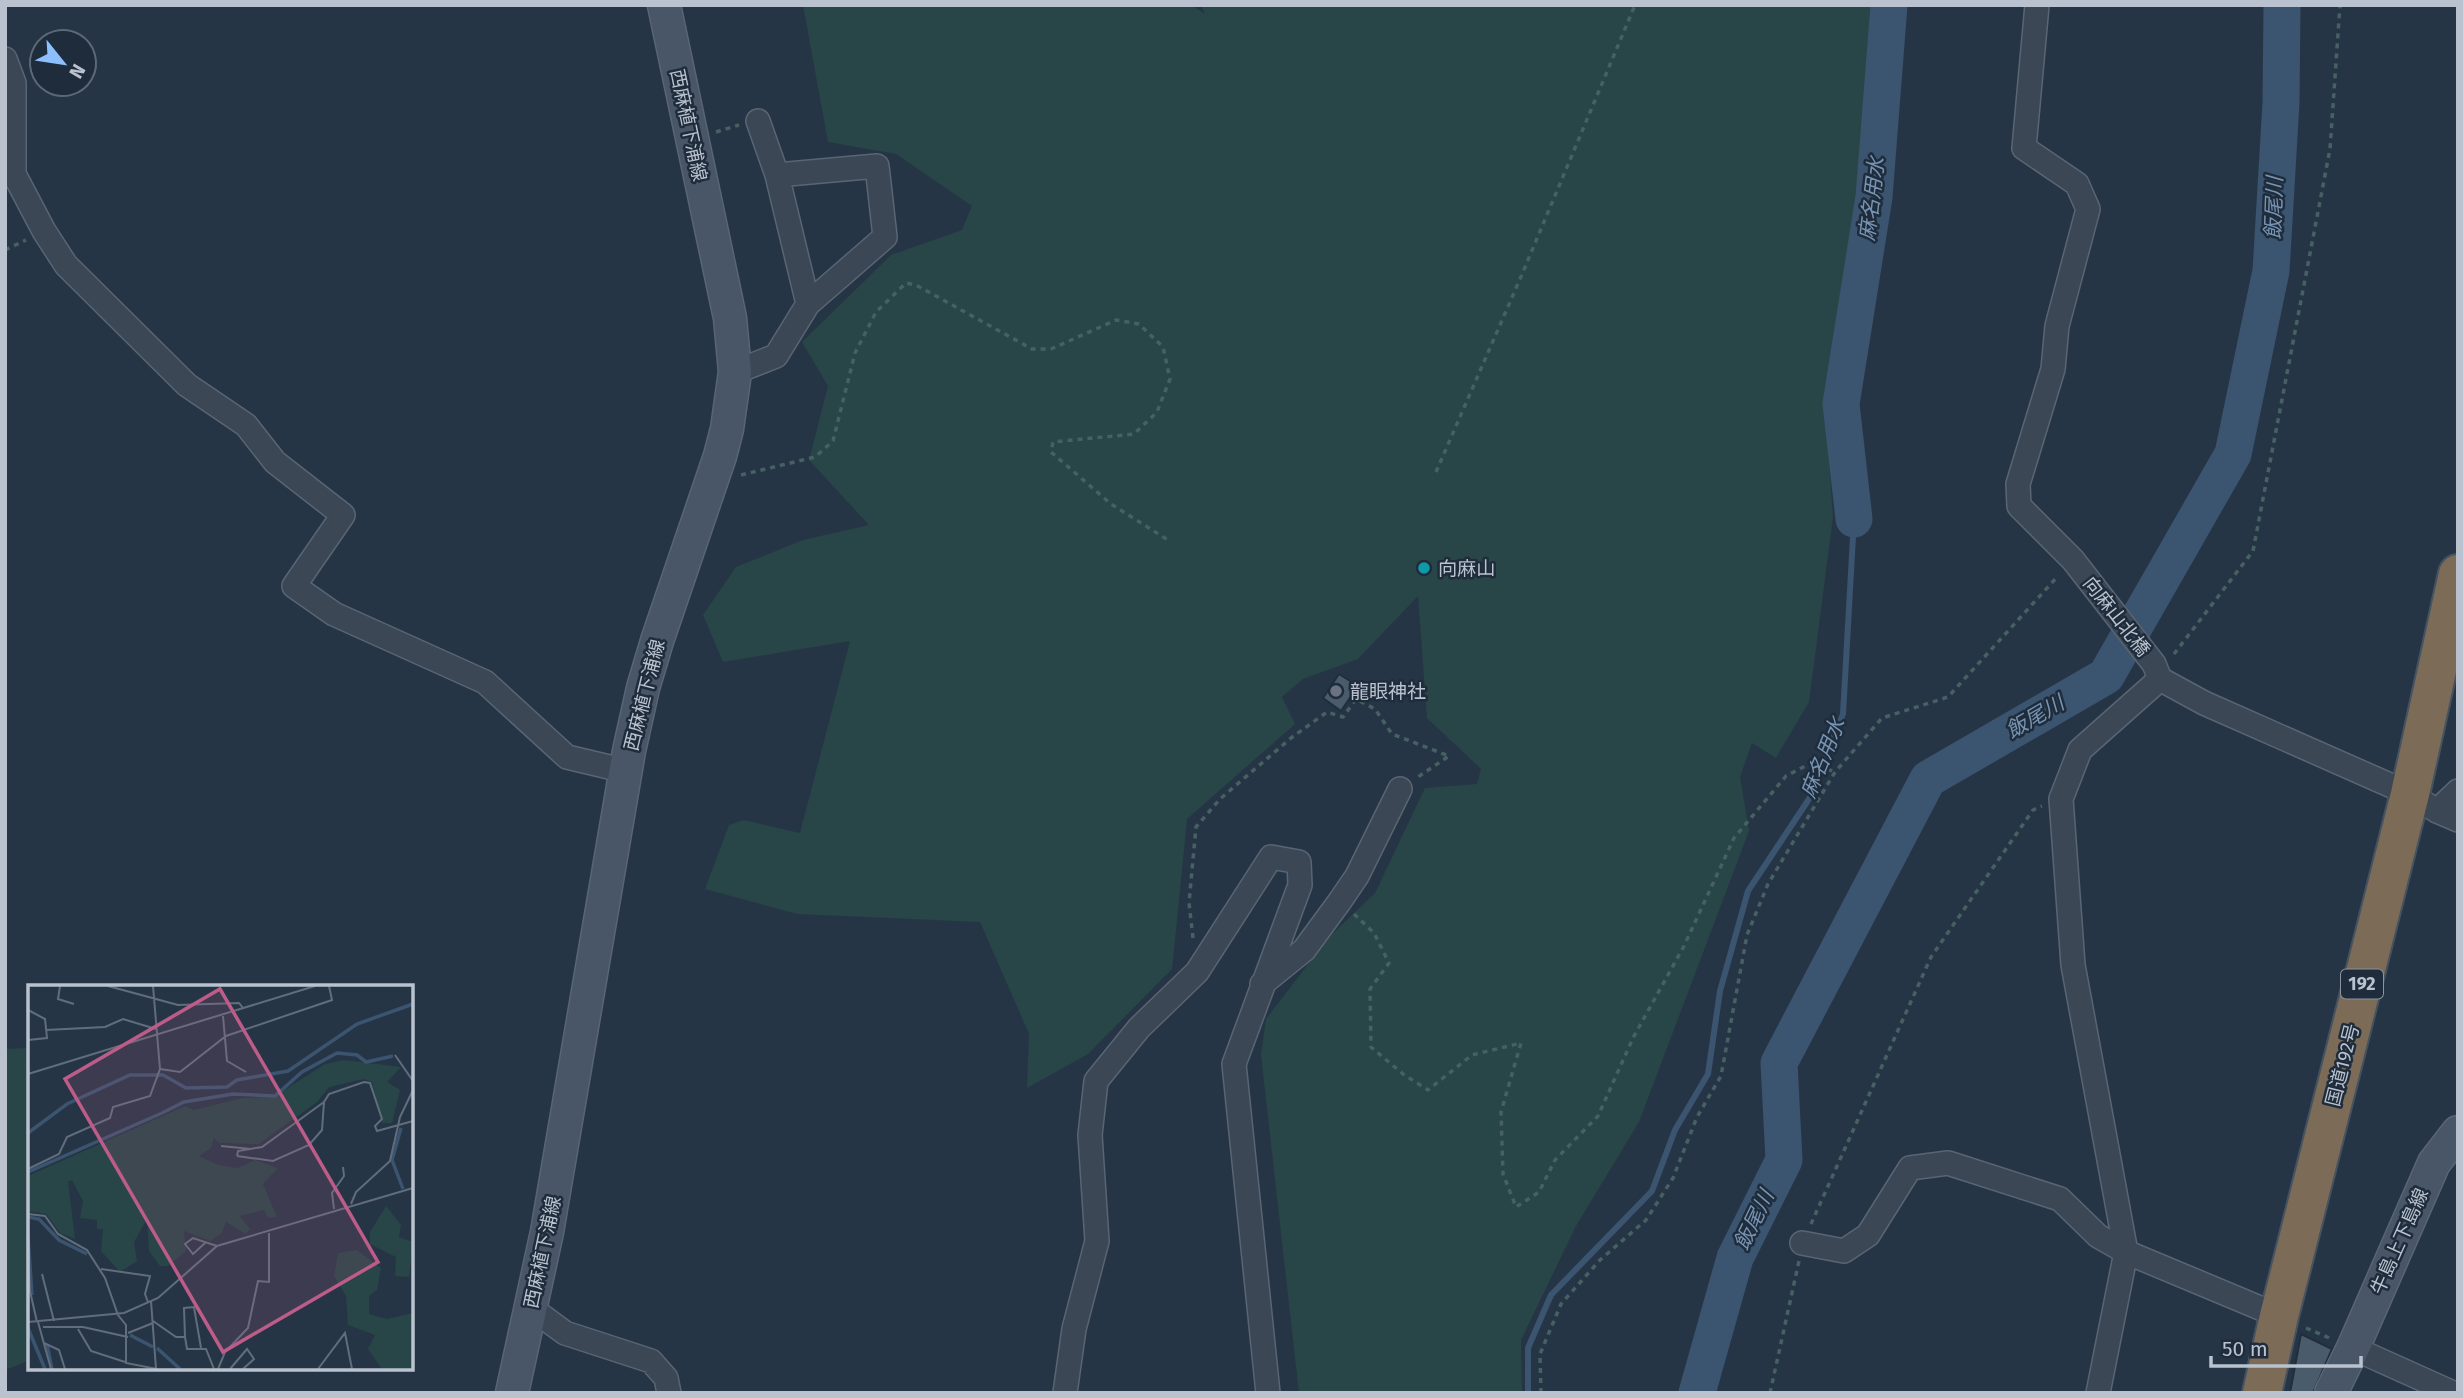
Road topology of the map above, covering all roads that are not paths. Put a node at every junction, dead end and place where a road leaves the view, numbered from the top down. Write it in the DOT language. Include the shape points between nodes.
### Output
graph roads {
  1 [pos="664,5"];
  2 [pos="2037,5"];
  3 [pos="5,59"];
  4 [pos="758,121"];
  5 [pos="777,175"];
  6 [pos="808,304"];
  7 [pos="735,372"];
  8 [pos="2458,574"];
  9 [pos="2157,672"];
  10 [pos="626,771"];
  11 [pos="1400,789"];
  12 [pos="2458,792"];
  13 [pos="2435,809"];
  14 [pos="1262,984"];
  15 [pos="2458,1132"];
  16 [pos="1802,1243"];
  17 [pos="2126,1252"];
  18 [pos="531,1307"];
  19 [pos="2279,1317"];
  20 [pos="2353,1348"];
  21 [pos="512,1393"];
  22 [pos="669,1393"];
  23 [pos="1065,1393"];
  24 [pos="1268,1393"];
  25 [pos="2098,1393"];
  26 [pos="2262,1393"];
  27 [pos="2331,1393"];
  28 [pos="2453,1393"];
  1 -- 7 [label="main road, 西麻植下浦線" via="730,318"];
  2 -- 9 [label="street, 向麻山北橋" via="2024,148 2077,184 2088,209 2057,326 2053,369 2018,484 2019,506 2077,564"];
  3 -- 10 [label="street" via="14,83 14,174 66,265 187,385 246,425 275,462 343,515 294,586 334,614 485,682 566,757"];
  4 -- 5 [label="street"];
  5 -- 6 [label="street"];
  5 -- 6 [label="street" via="877,166 886,237"];
  6 -- 7 [label="street" via="776,356"];
  7 -- 10 [label="main road, 西麻植下浦線" via="727,429 653,652"];
  8 -- 13 [label="highway, 国道192号 / 192"];
  9 -- 13 [label="street" via="2204,703"];
  9 -- 17 [label="street" via="2080,750 2061,799 2073,965"];
  10 -- 18 [label="main road, 西麻植下浦線" via="548,1232"];
  11 -- 14 [label="street" via="1340,901 1304,950"];
  12 -- 13 [label="street"];
  13 -- 19 [label="highway, 国道192号 / 192"];
  14 -- 23 [label="street" via="1300,885 1299,862 1271,857 1196,972 1139,1028 1096,1081 1090,1135 1097,1241 1074,1328"];
  14 -- 24 [label="street" via="1234,1064"];
  15 -- 20 [label="main road, 牛島上下島線" via="2434,1163"];
  16 -- 17 [label="street" via="1844,1251 1868,1235 1910,1168 1948,1163 2060,1199 2098,1236"];
  17 -- 19 [label="street"];
  17 -- 25 [label="street"];
  18 -- 21 [label="main road, 西麻植下浦線"];
  18 -- 22 [label="street" via="565,1333 650,1361 666,1378"];
  19 -- 26 [label="highway, 国道192号 / 192"];
  20 -- 27 [label="main road, 牛島上下島線"];
  20 -- 28 [label="street"];
}
